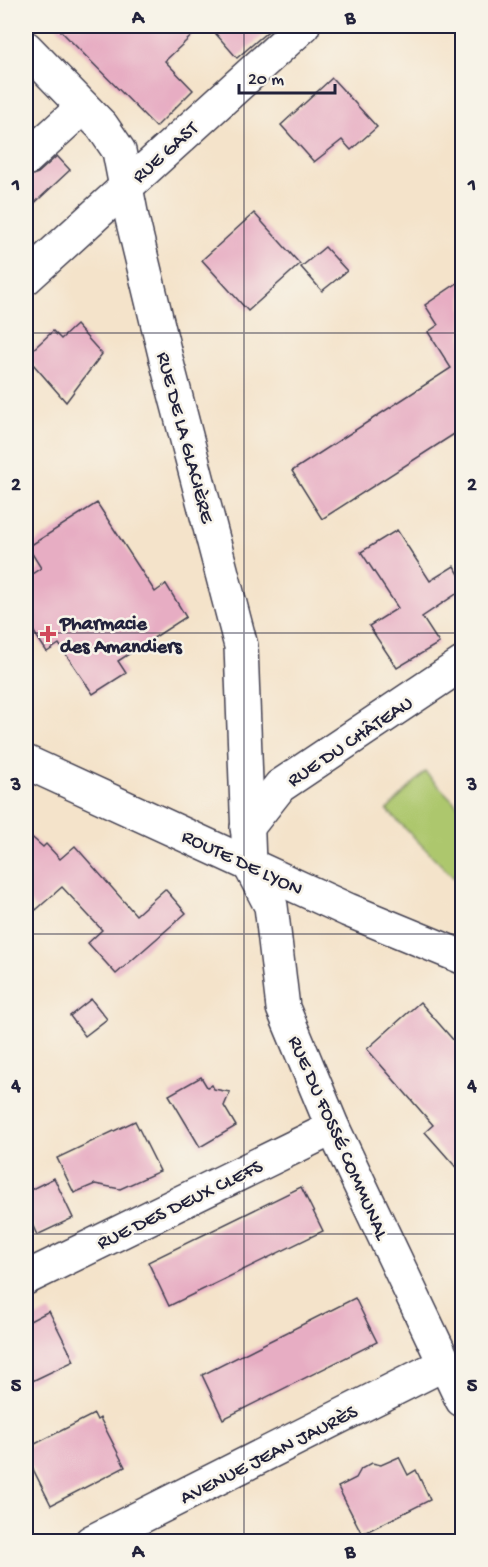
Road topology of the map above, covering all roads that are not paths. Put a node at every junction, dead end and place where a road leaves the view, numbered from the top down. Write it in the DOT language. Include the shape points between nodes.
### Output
graph roads {
  1 [pos="303,26"];
  2 [pos="26,48"];
  3 [pos="83,107"];
  4 [pos="26,159"];
  5 [pos="127,186"];
  6 [pos="26,278"];
  7 [pos="462,664"];
  8 [pos="26,762"];
  9 [pos="247,828"];
  10 [pos="249,864"];
  11 [pos="462,957"];
  12 [pos="333,1128"];
  13 [pos="26,1278"];
  14 [pos="444,1364"];
  15 [pos="462,1400"];
  16 [pos="91,1542"];
  1 -- 5 [label="street, RUE GAST"];
  2 -- 3 [label="street, RUE DE LA GLACIÈRE"];
  3 -- 4 [label="street"];
  3 -- 5 [label="street, RUE DE LA GLACIÈRE" via="119,150"];
  5 -- 6 [label="street, RUE GAST"];
  5 -- 9 [label="street, RUE DE LA GLACIÈRE" via="162,344 241,646"];
  7 -- 9 [label="street, RUE DU CHÂTEAU" via="280,786"];
  8 -- 10 [label="street, ROUTE DE LYON"];
  9 -- 10 [label="street, RUE DE LA GLACIÈRE"];
  10 -- 11 [label="street, ROUTE DE LYON"];
  10 -- 12 [label="street, RUE DU FOSSÉ COMMUNAL" via="271,906 283,1008"];
  12 -- 13 [label="street, RUE DES DEUX CLEFS"];
  12 -- 14 [label="street, RUE DU FOSSÉ COMMUNAL"];
  14 -- 15 [label="street, RUE DU FOSSÉ COMMUNAL"];
  14 -- 16 [label="street, AVENUE JEAN JAURÈS"];
}
